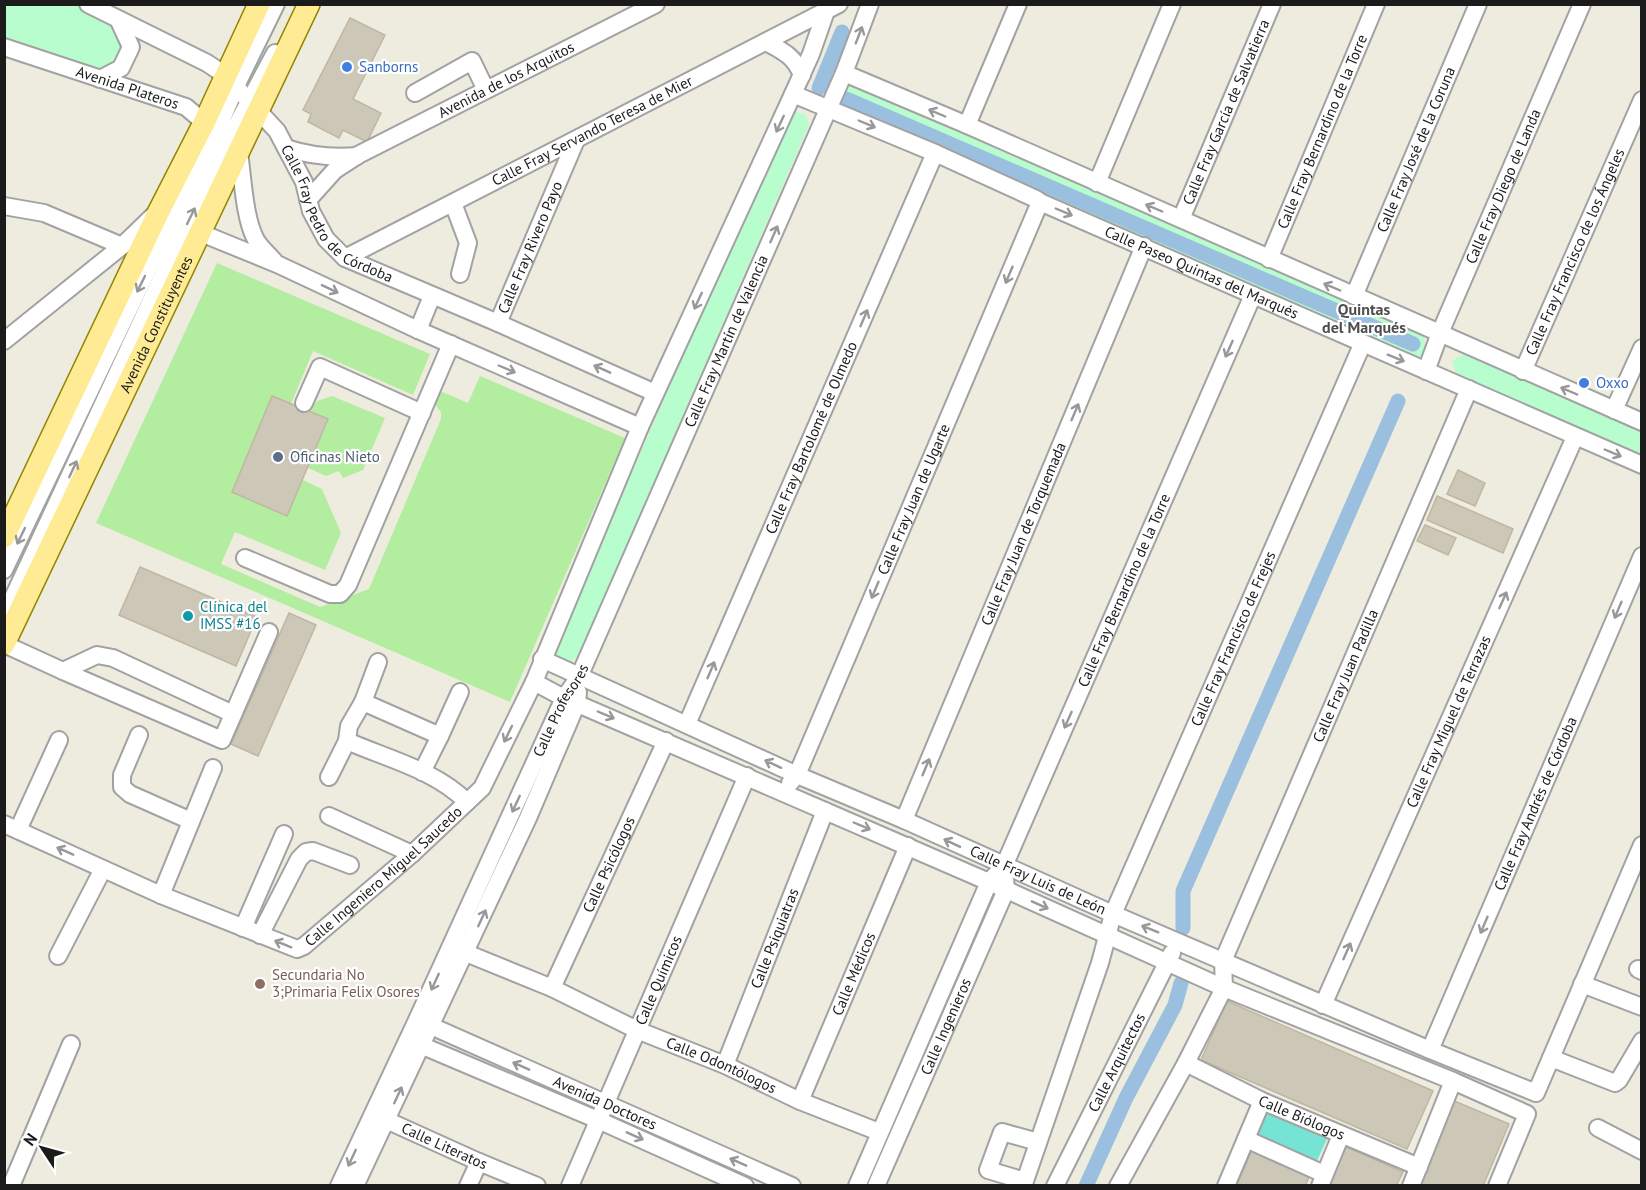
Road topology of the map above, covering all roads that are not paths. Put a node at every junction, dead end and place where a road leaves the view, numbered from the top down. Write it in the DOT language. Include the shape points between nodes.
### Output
graph roads {
  1 [pos="88,4"];
  2 [pos="260,4"];
  3 [pos="276,4"];
  4 [pos="287,4"];
  5 [pos="299,4"];
  6 [pos="309,4"];
  7 [pos="656,4"];
  8 [pos="870,4"];
  9 [pos="1018,4"];
  10 [pos="1172,4"];
  11 [pos="1272,4"];
  12 [pos="1376,4"];
  13 [pos="1478,4"];
  14 [pos="1582,4"];
  15 [pos="832,8"];
  16 [pos="119,21"];
  17 [pos="766,42"];
  18 [pos="4,47"];
  19 [pos="258,63"];
  20 [pos="844,73"];
  21 [pos="802,75"];
  22 [pos="100,79"];
  23 [pos="230,81"];
  24 [pos="415,93"];
  25 [pos="481,93"];
  26 [pos="793,94"];
  27 [pos="1641,100"];
  28 [pos="254,105"];
  29 [pos="829,108"];
  30 [pos="967,125"];
  31 [pos="222,138"];
  32 [pos="576,140"];
  33 [pos="286,148"];
  34 [pos="936,153"];
  35 [pos="358,155"];
  36 [pos="1097,183"];
  37 [pos="308,200"];
  38 [pos="1040,202"];
  39 [pos="453,203"];
  40 [pos="4,206"];
  41 [pos="159,211"];
  42 [pos="1181,219"];
  43 [pos="201,233"];
  44 [pos="122,246"];
  45 [pos="1144,246"];
  46 [pos="345,258"];
  47 [pos="1269,259"];
  48 [pos="277,264"];
  49 [pos="460,273"];
  50 [pos="1253,295"];
  51 [pos="432,296"];
  52 [pos="1354,296"];
  53 [pos="498,323"];
  54 [pos="418,330"];
  55 [pos="1440,333"];
  56 [pos="4,341"];
  57 [pos="451,344"];
  58 [pos="1362,345"];
  59 [pos="1641,348"];
  60 [pos="1426,370"];
  61 [pos="1523,371"];
  62 [pos="658,389"];
  63 [pos="1469,389"];
  64 [pos="304,403"];
  65 [pos="1614,410"];
  66 [pos="422,413"];
  67 [pos="1641,422"];
  68 [pos="640,427"];
  69 [pos="1575,437"];
  70 [pos="1641,465"];
  71 [pos="4,537"];
  72 [pos="1641,556"];
  73 [pos="245,558"];
  74 [pos="4,570"];
  75 [pos="4,617"];
  76 [pos="270,632"];
  77 [pos="4,644"];
  78 [pos="542,659"];
  79 [pos="378,662"];
  80 [pos="63,671"];
  81 [pos="579,677"];
  82 [pos="534,682"];
  83 [pos="460,692"];
  84 [pos="571,700"];
  85 [pos="363,702"];
  86 [pos="233,714"];
  87 [pos="687,724"];
  88 [pos="139,735"];
  89 [pos="440,736"];
  90 [pos="59,740"];
  91 [pos="347,741"];
  92 [pos="666,741"];
  93 [pos="213,768"];
  94 [pos="422,772"];
  95 [pos="797,775"];
  96 [pos="747,776"];
  97 [pos="329,777"];
  98 [pos="783,792"];
  99 [pos="467,802"];
  100 [pos="825,811"];
  101 [pos="329,816"];
  102 [pos="904,820"];
  103 [pos="191,821"];
  104 [pos="11,827"];
  105 [pos="284,834"];
  106 [pos="1641,844"];
  107 [pos="908,846"];
  108 [pos="412,854"];
  109 [pos="350,865"];
  110 [pos="1004,866"];
  111 [pos="103,869"];
  112 [pos="989,882"];
  113 [pos="1006,890"];
  114 [pos="160,895"];
  115 [pos="1113,914"];
  116 [pos="243,928"];
  117 [pos="1107,934"];
  118 [pos="260,935"];
  119 [pos="1178,941"];
  120 [pos="466,953"];
  121 [pos="58,956"];
  122 [pos="1223,961"];
  123 [pos="1167,962"];
  124 [pos="1582,984"];
  125 [pos="552,988"];
  126 [pos="1224,988"];
  127 [pos="1323,1005"];
  128 [pos="1641,1007"];
  129 [pos="424,1023"];
  130 [pos="637,1030"];
  131 [pos="1641,1041"];
  132 [pos="414,1043"];
  133 [pos="71,1044"];
  134 [pos="1430,1050"];
  135 [pos="1551,1058"];
  136 [pos="1186,1063"];
  137 [pos="725,1065"];
  138 [pos="1453,1081"];
  139 [pos="800,1101"];
  140 [pos="1262,1101"];
  141 [pos="606,1103"];
  142 [pos="386,1120"];
  143 [pos="598,1120"];
  144 [pos="1598,1128"];
  145 [pos="879,1132"];
  146 [pos="1341,1135"];
  147 [pos="1246,1139"];
  148 [pos="1038,1142"];
  149 [pos="1641,1151"];
  150 [pos="479,1162"];
  151 [pos="1419,1167"];
  152 [pos="1322,1180"];
  153 [pos="11,1185"];
  154 [pos="339,1185"];
  155 [pos="355,1185"];
  156 [pos="468,1185"];
  157 [pos="537,1185"];
  158 [pos="570,1185"];
  159 [pos="745,1185"];
  160 [pos="792,1185"];
  161 [pos="857,1185"];
  162 [pos="876,1185"];
  163 [pos="1055,1185"];
  164 [pos="1118,1185"];
  165 [pos="1226,1185"];
  166 [pos="1411,1185"];
  167 [pos="1497,1185"];
  1 -- 16 [label="street, Calle Fray Pedro de Córdoba"];
  2 -- 23 [label="main road, Avenida Constituyentes"];
  3 -- 23 [label="street"];
  4 -- 19 [label="street"];
  5 -- 28 [label="street"];
  6 -- 28 [label="main road, Avenida Constituyentes"];
  7 -- 25 [label="street, Avenida de los Arquitos"];
  20 -- 8 [label="street, Calle Fray Martín de Valencia, one-way"];
  9 -- 30 [label="street"];
  10 -- 36 [label="street"];
  11 -- 42 [label="street, Calle Fray García de Salvatierra"];
  12 -- 47 [label="street, Calle Fray Bernardino de la Torre"];
  13 -- 52 [label="street, Calle Fray José de la Coruna"];
  14 -- 55 [label="street, Calle Fray Diego de Landa"];
  15 -- 17 [label="street, Calle Fray Servando Teresa de Mier"];
  15 -- 21 [label="street"];
  16 -- 22 [label="street" via="131,46 121,68"];
  16 -- 23 [label="street, Calle Fray Pedro de Córdoba" via="207,63"];
  17 -- 21 [label="street" via="789,54"];
  17 -- 32 [label="street, Calle Fray Servando Teresa de Mier"];
  18 -- 22 [label="street, Avenida Plateros"];
  20 -- 29 [label="street, Calle Fray Martín de Valencia"];
  30 -- 20 [label="street, one-way"];
  21 -- 26 [label="street"];
  22 -- 31 [label="street, Avenida Plateros" via="186,107"];
  23 -- 28 [label="street, Calle Fray Pedro de Córdoba"];
  23 -- 31 [label="main road, Avenida Constituyentes"];
  24 -- 25 [label="street" via="472,61"];
  25 -- 35 [label="street, Avenida de los Arquitos"];
  26 -- 29 [label="street, Calle Paseo Quintas del Marqués"];
  26 -- 62 [label="street, one-way"];
  27 -- 61 [label="street, Calle Fray Francisco de los Ángeles"];
  28 -- 31 [label="main road, Avenida Constituyentes"];
  28 -- 33 [label="street, Calle Fray Pedro de Córdoba" via="277,130"];
  29 -- 34 [label="street, Calle Paseo Quintas del Marqués, one-way"];
  81 -- 29 [label="street, Calle Fray Martín de Valencia, one-way"];
  30 -- 36 [label="street"];
  31 -- 41 [label="main road, Avenida Constituyentes"];
  31 -- 43 [label="main road, Avenida Constituyentes"];
  31 -- 48 [label="street" via="256,240"];
  31 -- 74 [label="street, one-way" via="153,259"];
  75 -- 31 [label="street, one-way"];
  32 -- 39 [label="street, Calle Fray Servando Teresa de Mier"];
  32 -- 53 [label="street, Calle Fray Rivero Payo"];
  33 -- 35 [label="street, Avenida de los Arquitos" via="321,157"];
  33 -- 37 [label="street, Calle Fray Pedro de Córdoba" via="304,182"];
  34 -- 38 [label="street, Calle Paseo Quintas del Marqués"];
  87 -- 34 [label="street, Calle Fray Bartolomé de Olmedo, one-way"];
  35 -- 37 [label="street, Avenida de los Arquitos" via="335,171"];
  42 -- 36 [label="street, one-way"];
  37 -- 46 [label="street, Calle Fray Pedro de Córdoba" via="326,239"];
  38 -- 45 [label="street, Calle Paseo Quintas del Marqués, one-way"];
  38 -- 95 [label="street, Calle Fray Juan de Ugarte, one-way"];
  39 -- 46 [label="street, Calle Fray Servando Teresa de Mier"];
  39 -- 49 [label="street" via="468,243"];
  40 -- 44 [label="street" via="44,213"];
  41 -- 44 [label="street"];
  41 -- 71 [label="main road, Avenida Constituyentes"];
  42 -- 47 [label="street"];
  43 -- 48 [label="street"];
  43 -- 77 [label="main road, Avenida Constituyentes"];
  44 -- 56 [label="street"];
  45 -- 50 [label="street, Calle Paseo Quintas del Marqués"];
  102 -- 45 [label="street, Calle Fray Juan de Torquemada, one-way"];
  46 -- 51 [label="street, Calle Fray Pedro de Córdoba"];
  52 -- 47 [label="street, one-way"];
  48 -- 54 [label="street, one-way"];
  50 -- 58 [label="street, Calle Paseo Quintas del Marqués"];
  50 -- 110 [label="street, Calle Fray Bernardino de la Torre, one-way"];
  51 -- 53 [label="street, Calle Fray Pedro de Córdoba"];
  51 -- 54 [label="street"];
  52 -- 55 [label="street"];
  62 -- 53 [label="street, Calle Fray Pedro de Córdoba, one-way"];
  54 -- 57 [label="street"];
  55 -- 60 [label="street, Calle Fray Diego de Landa"];
  55 -- 61 [label="street"];
  57 -- 66 [label="street"];
  57 -- 68 [label="street, one-way"];
  58 -- 60 [label="street, Calle Paseo Quintas del Marqués, one-way"];
  58 -- 115 [label="street, Calle Fray Francisco de Frejes"];
  59 -- 65 [label="street"];
  60 -- 63 [label="street, Calle Paseo Quintas del Marqués"];
  65 -- 61 [label="street, one-way"];
  62 -- 68 [label="street"];
  63 -- 69 [label="street, Calle Paseo Quintas del Marqués"];
  63 -- 122 [label="street, Calle Fray Juan Padilla"];
  64 -- 66 [label="street" via="320,367"];
  65 -- 67 [label="street"];
  66 -- 73 [label="street" via="348,585 340,594 330,594"];
  68 -- 78 [label="street"];
  69 -- 70 [label="street, Calle Paseo Quintas del Marqués, one-way"];
  127 -- 69 [label="street, Calle Fray Miguel de Terrazas, one-way"];
  72 -- 134 [label="street, Calle Fray Andrés de Córdoba, one-way"];
  76 -- 86 [label="street"];
  77 -- 80 [label="street"];
  78 -- 81 [label="street, Calle Fray Luis de León"];
  78 -- 82 [label="street"];
  79 -- 85 [label="street"];
  80 -- 86 [label="street" via="97,655 113,658"];
  80 -- 86 [label="street" via="222,740"];
  81 -- 84 [label="street, Calle Profesores"];
  81 -- 87 [label="street, Calle Fray Luis de León"];
  82 -- 84 [label="street, Calle Fray Luis de León"];
  82 -- 99 [label="street, Calle Ingeniero Miguel Saucedo, one-way" via="482,788"];
  83 -- 89 [label="street"];
  84 -- 92 [label="street, Calle Fray Luis de León, one-way"];
  120 -- 84 [label="street, Calle Profesores, one-way" via="528,818"];
  84 -- 129 [label="street, Calle Profesores, one-way"];
  85 -- 89 [label="street"];
  85 -- 91 [label="street"];
  95 -- 87 [label="street, Calle Fray Luis de León, one-way"];
  88 -- 103 [label="street" via="122,775 122,787"];
  89 -- 94 [label="street"];
  90 -- 104 [label="street"];
  91 -- 94 [label="street"];
  91 -- 97 [label="street"];
  92 -- 96 [label="street, Calle Fray Luis de León"];
  92 -- 125 [label="street, Calle Psicólogos"];
  93 -- 103 [label="street"];
  94 -- 99 [label="street" via="449,785"];
  95 -- 98 [label="street, Calle Fray Juan de Ugarte"];
  95 -- 102 [label="street, Calle Fray Luis de León"];
  96 -- 98 [label="street, Calle Fray Luis de León"];
  96 -- 130 [label="street, Calle Químicos"];
  98 -- 100 [label="street, Calle Fray Luis de León"];
  99 -- 108 [label="street, Calle Ingeniero Miguel Saucedo"];
  100 -- 107 [label="street, Calle Fray Luis de León, one-way"];
  100 -- 137 [label="street, Calle Psiquiatras"];
  101 -- 108 [label="street"];
  110 -- 102 [label="street, Calle Fray Luis de León, one-way"];
  103 -- 114 [label="street"];
  111 -- 104 [label="street, Calle Ingeniero Miguel Saucedo, one-way"];
  105 -- 116 [label="street"];
  106 -- 124 [label="street"];
  107 -- 112 [label="street, Calle Fray Luis de León"];
  107 -- 139 [label="street, Calle Médicos"];
  108 -- 118 [label="street, Calle Ingeniero Miguel Saucedo, one-way" via="304,946 297,949"];
  109 -- 118 [label="street" via="306,852 299,858"];
  110 -- 112 [label="street, Calle Fray Bernardino de la Torre"];
  110 -- 113 [label="street, Calle Ingenieros"];
  110 -- 115 [label="street, Calle Fray Luis de León"];
  111 -- 114 [label="street, Calle Ingeniero Miguel Saucedo"];
  111 -- 121 [label="street"];
  112 -- 113 [label="street, Calle Fray Luis de León"];
  112 -- 145 [label="street, Calle Ingenieros"];
  113 -- 117 [label="street, Calle Fray Luis de León, one-way"];
  113 -- 162 [label="street, Calle Ingenieros"];
  114 -- 116 [label="street, Calle Ingeniero Miguel Saucedo"];
  115 -- 117 [label="street, Calle Fray Francisco de Frejes"];
  119 -- 115 [label="street, Calle Fray Luis de León, one-way"];
  116 -- 118 [label="street, Calle Ingeniero Miguel Saucedo"];
  117 -- 123 [label="street, Calle Fray Luis de León"];
  117 -- 148 [label="street, Calle Fray Francisco de Frejes"];
  119 -- 122 [label="street, Calle Fray Luis de León"];
  119 -- 123 [label="street, Calle Arquitectos"];
  120 -- 125 [label="street, Calle Odontólogos"];
  120 -- 129 [label="street, Calle Profesores"];
  122 -- 126 [label="street"];
  122 -- 127 [label="street, Calle Fray Luis de León"];
  123 -- 126 [label="street, Calle Fray Luis de León"];
  123 -- 163 [label="street, Calle Arquitectos"];
  124 -- 128 [label="street"];
  124 -- 135 [label="street"];
  125 -- 130 [label="street, Calle Odontólogos"];
  126 -- 136 [label="street"];
  126 -- 138 [label="street, Calle Fray Luis de León"];
  127 -- 134 [label="street, Calle Fray Luis de León"];
  129 -- 132 [label="street, Calle Profesores"];
  141 -- 129 [label="street, Avenida Doctores, one-way"];
  130 -- 137 [label="street, Calle Odontólogos"];
  130 -- 141 [label="street, Calle Químicos"];
  131 -- 135 [label="street" via="1615,1083"];
  142 -- 132 [label="street, Calle Profesores, one-way"];
  132 -- 143 [label="street, Avenida Doctores"];
  132 -- 154 [label="street, Calle Profesores, one-way"];
  133 -- 153 [label="street"];
  134 -- 135 [label="street, Calle Fray Luis de León" via="1536,1093"];
  136 -- 140 [label="street, Calle Biólogos"];
  136 -- 164 [label="street"];
  137 -- 139 [label="street, Calle Odontólogos"];
  138 -- 151 [label="street"];
  138 -- 167 [label="street, Calle Fray Luis de León" via="1527,1114"];
  139 -- 145 [label="street, Calle Odontólogos"];
  140 -- 146 [label="street, Calle Biólogos"];
  140 -- 147 [label="street"];
  141 -- 143 [label="street, Calle Químicos"];
  160 -- 141 [label="street, Avenida Doctores, one-way"];
  142 -- 150 [label="street, Calle Literatos"];
  142 -- 155 [label="street, Calle Profesores"];
  143 -- 158 [label="street, Calle Químicos"];
  143 -- 159 [label="street, Avenida Doctores, one-way"];
  144 -- 149 [label="street"];
  145 -- 161 [label="street, Calle Ingenieros"];
  146 -- 151 [label="street, Calle Biólogos"];
  146 -- 152 [label="street"];
  147 -- 152 [label="street"];
  147 -- 165 [label="street"];
  150 -- 156 [label="street"];
  150 -- 157 [label="street, Calle Literatos"];
  151 -- 166 [label="street"];
}
